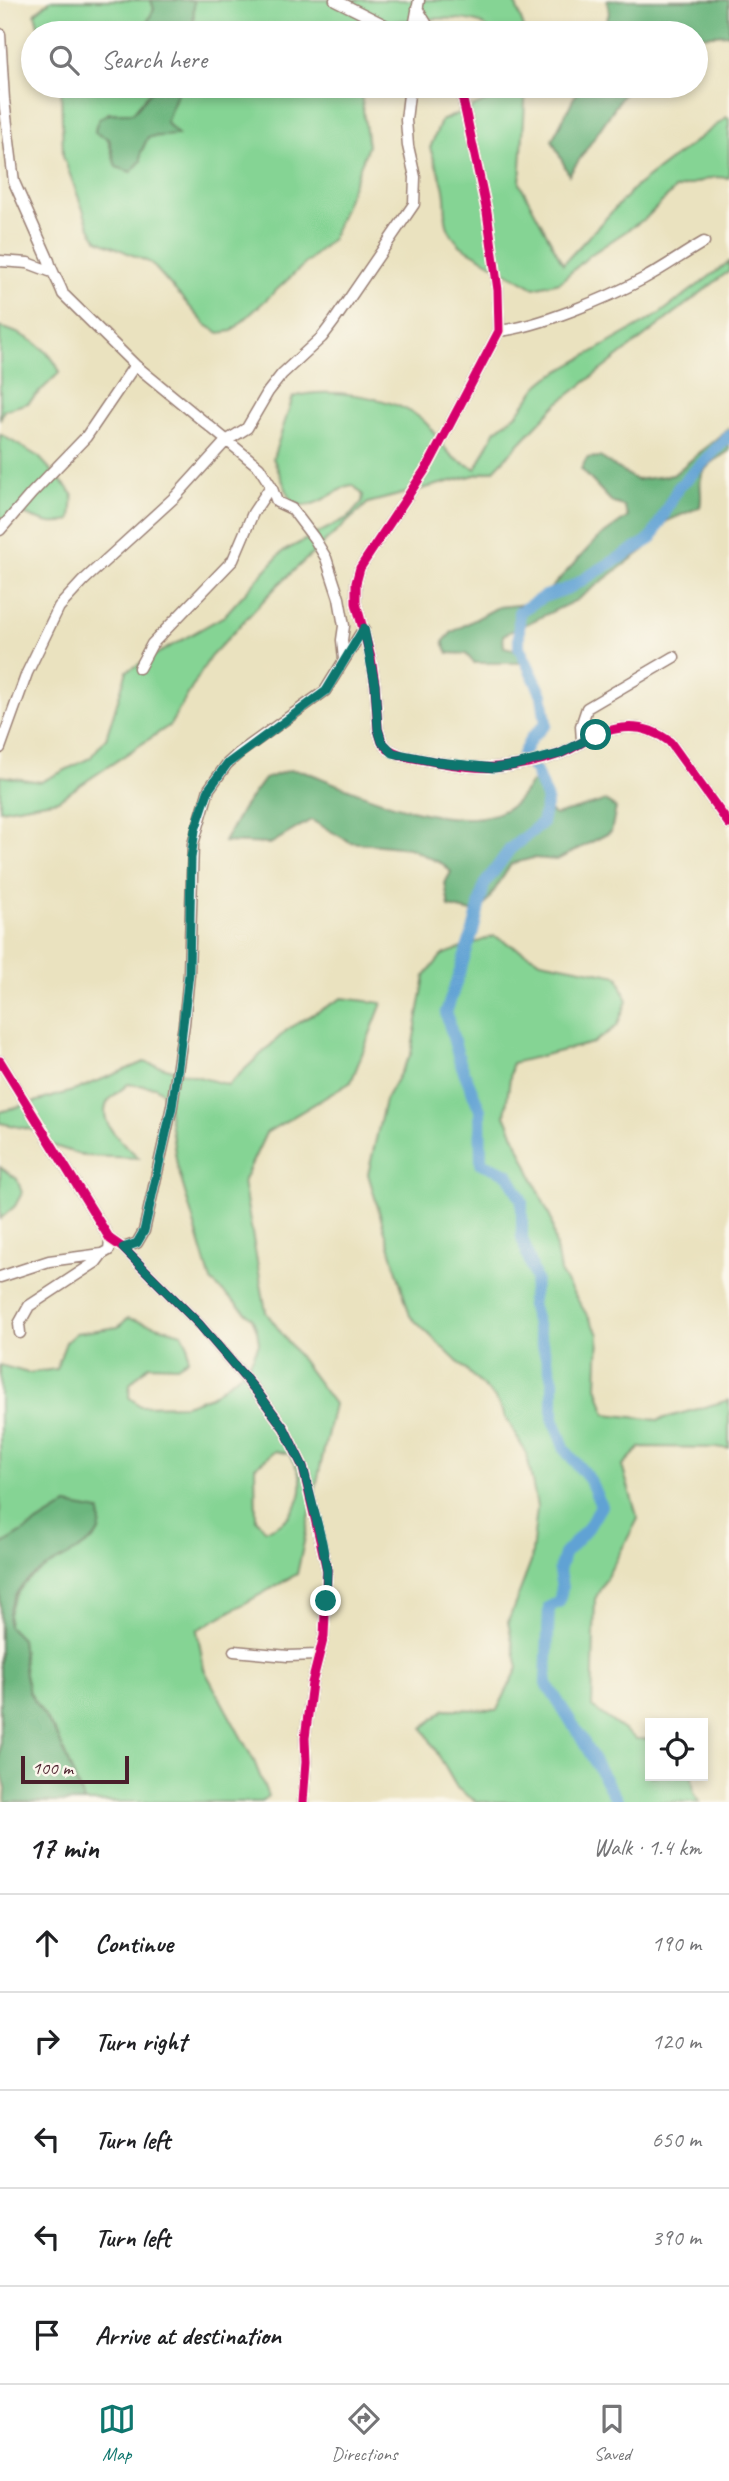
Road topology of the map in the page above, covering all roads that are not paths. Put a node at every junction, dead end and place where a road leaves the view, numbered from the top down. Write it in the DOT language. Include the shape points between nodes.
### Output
graph roads {
  1 [pos="335,0"];
  2 [pos="418,4"];
  3 [pos="377,21"];
  4 [pos="426,21"];
  5 [pos="0,34"];
  6 [pos="409,98"];
  7 [pos="463,98"];
  8 [pos="704,242"];
  9 [pos="0,261"];
  10 [pos="52,272"];
  11 [pos="499,331"];
  12 [pos="135,365"];
  13 [pos="226,441"];
  14 [pos="271,485"];
  15 [pos="0,530"];
  16 [pos="364,628"];
  17 [pos="674,657"];
  18 [pos="344,659"];
  19 [pos="139,668"];
  20 [pos="582,741"];
  21 [pos="0,748"];
  22 [pos="729,824"];
  23 [pos="0,1061"];
  24 [pos="110,1239"];
  25 [pos="123,1248"];
  26 [pos="102,1254"];
  27 [pos="0,1277"];
  28 [pos="20,1333"];
  29 [pos="234,1651"];
  30 [pos="318,1655"];
  31 [pos="303,1802"];
  1 -- 3 [label="street"];
  2 -- 4 [label="street"];
  5 -- 10 [label="street" via="14,182"];
  6 -- 13 [label="street" via="406,120 415,177 414,204 322,337 282,374 247,428"];
  7 -- 11 [label="street" via="487,212"];
  8 -- 11 [label="street" via="644,279 580,307"];
  9 -- 10 [label="street" via="28,263"];
  10 -- 12 [label="street" via="63,294"];
  11 -- 16 [label="street" via="429,464 360,568 356,603"];
  12 -- 13 [label="street"];
  12 -- 15 [label="street" via="86,437"];
  13 -- 14 [label="street" via="259,467"];
  13 -- 21 [label="street" via="176,496 59,607 27,673"];
  14 -- 18 [label="street" via="277,502 292,509 326,558 344,626"];
  14 -- 19 [label="street" via="233,560 152,644"];
  16 -- 18 [label="street"];
  16 -- 20 [label="street" via="378,729 393,753 494,768 550,756"];
  17 -- 20 [label="street" via="587,708"];
  18 -- 25 [label="street" via="326,691 233,759 206,796 193,844 189,974 172,1107 144,1231 137,1243"];
  20 -- 22 [label="street" via="622,727 659,734 678,752"];
  23 -- 24 [label="street"];
  24 -- 25 [label="street"];
  24 -- 26 [label="street" via="109,1250"];
  25 -- 30 [label="street" via="199,1324 258,1393 295,1450 327,1570 324,1636"];
  26 -- 27 [label="street" via="49,1261"];
  26 -- 28 [label="street" via="29,1306 19,1324"];
  29 -- 30 [label="street"];
  30 -- 31 [label="street" via="305,1738"];
}
